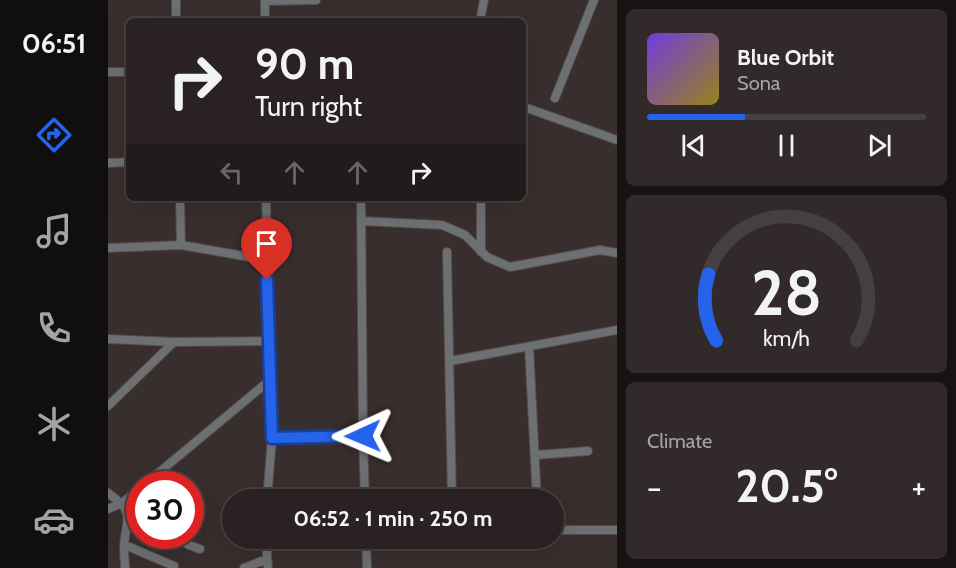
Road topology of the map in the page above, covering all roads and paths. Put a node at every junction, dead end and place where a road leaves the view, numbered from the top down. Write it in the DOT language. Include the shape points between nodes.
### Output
graph roads {
  1 [pos="176,0"];
  2 [pos="265,0"];
  3 [pos="316,0"];
  4 [pos="484,0"];
  5 [pos="594,0"];
  6 [pos="176,18"];
  7 [pos="265,18"];
  8 [pos="481,18"];
  9 [pos="108,72"];
  10 [pos="126,72"];
  11 [pos="555,98"];
  12 [pos="526,108"];
  13 [pos="617,140"];
  14 [pos="126,162"];
  15 [pos="108,163"];
  16 [pos="180,201"];
  17 [pos="266,201"];
  18 [pos="361,201"];
  19 [pos="481,201"];
  20 [pos="362,221"];
  21 [pos="181,245"];
  22 [pos="108,248"];
  23 [pos="447,252"];
  24 [pos="481,252"];
  25 [pos="617,253"];
  26 [pos="267,260"];
  27 [pos="617,330"];
  28 [pos="108,339"];
  29 [pos="269,341"];
  30 [pos="174,342"];
  31 [pos="529,347"];
  32 [pos="450,361"];
  33 [pos="270,380"];
  34 [pos="108,405"];
  35 [pos="363,436"];
  36 [pos="272,438"];
  37 [pos="588,451"];
  38 [pos="536,455"];
  39 [pos="161,471"];
  40 [pos="268,489"];
  41 [pos="365,489"];
  42 [pos="452,489"];
  43 [pos="537,489"];
  44 [pos="108,494"];
  45 [pos="126,501"];
  46 [pos="122,503"];
  47 [pos="108,509"];
  48 [pos="564,530"];
  49 [pos="617,530"];
  50 [pos="125,545"];
  51 [pos="267,549"];
  52 [pos="366,549"];
  53 [pos="267,559"];
  54 [pos="174,566"];
  55 [pos="125,568"];
  56 [pos="244,568"];
  57 [pos="268,568"];
  58 [pos="367,568"];
  1 -- 6 [label="street"];
  2 -- 3 [label="street"];
  2 -- 7 [label="street"];
  4 -- 8 [label="street"];
  5 -- 11 [label="street"];
  9 -- 10 [label="street"];
  12 -- 13 [label="street"];
  14 -- 15 [label="street"];
  16 -- 21 [label="street"];
  17 -- 26 [label="street"];
  18 -- 20 [label="street"];
  19 -- 24 [label="street"];
  20 -- 24 [label="street" via="442,225 465,236"];
  20 -- 35 [label="street"];
  21 -- 22 [label="street"];
  21 -- 26 [label="street"];
  23 -- 32 [label="street"];
  24 -- 25 [label="street" via="510,267 600,250"];
  26 -- 29 [label="street"];
  27 -- 31 [label="street"];
  28 -- 30 [label="street"];
  29 -- 30 [label="street"];
  29 -- 33 [label="street"];
  30 -- 34 [label="street"];
  31 -- 32 [label="street"];
  31 -- 38 [label="street"];
  32 -- 42 [label="street"];
  33 -- 36 [label="street"];
  33 -- 39 [label="street"];
  35 -- 36 [label="street"];
  35 -- 41 [label="street"];
  36 -- 40 [label="street"];
  37 -- 38 [label="street"];
  38 -- 43 [label="street"];
  44 -- 46 [label="street"];
  45 -- 46 [label="street"];
  46 -- 47 [label="street"];
  46 -- 50 [label="street" via="128,519"];
  48 -- 49 [label="street"];
  50 -- 54 [label="street"];
  50 -- 55 [label="street"];
  51 -- 53 [label="street"];
  52 -- 58 [label="street"];
  53 -- 56 [label="street"];
  53 -- 57 [label="street"];
}
